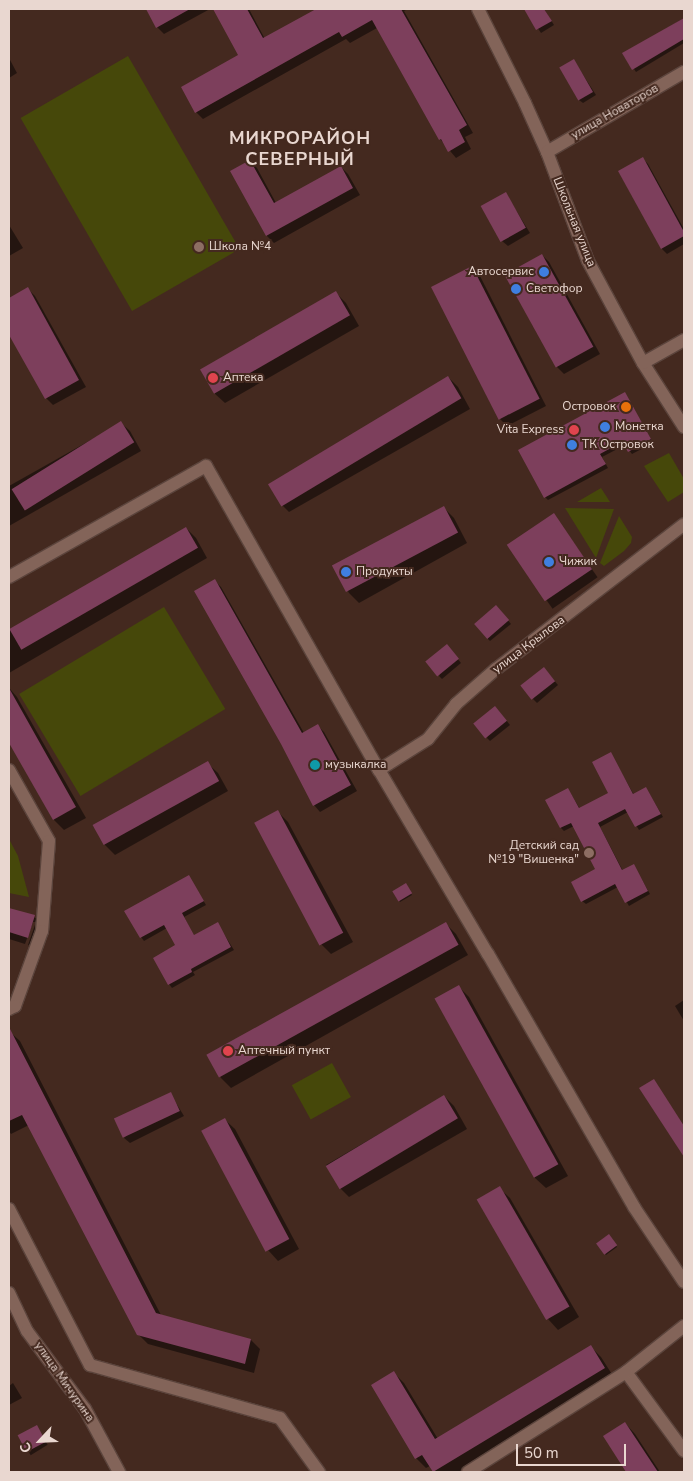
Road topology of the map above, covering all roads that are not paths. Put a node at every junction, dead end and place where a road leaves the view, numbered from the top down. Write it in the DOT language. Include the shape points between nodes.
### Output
graph roads {
  1 [pos="478,9"];
  2 [pos="684,72"];
  3 [pos="547,152"];
  4 [pos="684,340"];
  5 [pos="643,363"];
  6 [pos="684,427"];
  7 [pos="684,524"];
  8 [pos="9,577"];
  9 [pos="9,770"];
  10 [pos="379,770"];
  11 [pos="9,1009"];
  12 [pos="9,1209"];
  13 [pos="684,1282"];
  14 [pos="9,1293"];
  15 [pos="684,1326"];
  16 [pos="626,1372"];
  17 [pos="684,1451"];
  18 [pos="119,1472"];
  19 [pos="319,1472"];
  20 [pos="468,1472"];
  1 -- 3 [label="street, Школьная улица"];
  2 -- 3 [label="street, улица Новаторов"];
  3 -- 5 [label="street, Школьная улица" via="588,261"];
  4 -- 5 [label="street"];
  5 -- 6 [label="street, Школьная улица"];
  7 -- 10 [label="street, улица Крылова" via="496,669 456,704 428,739"];
  8 -- 10 [label="street" via="206,466"];
  9 -- 11 [label="street" via="49,841 42,931 15,1006"];
  10 -- 13 [label="street" via="634,1206"];
  12 -- 19 [label="street" via="90,1365 280,1418"];
  14 -- 18 [label="street, улица Мичурина" via="27,1331 84,1408"];
  15 -- 16 [label="street"];
  16 -- 17 [label="street"];
  16 -- 20 [label="street"];
}
